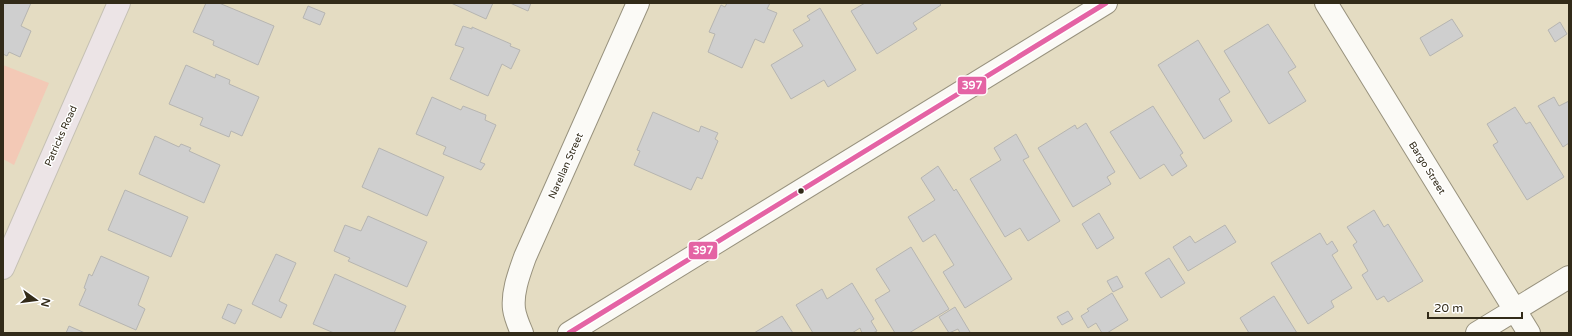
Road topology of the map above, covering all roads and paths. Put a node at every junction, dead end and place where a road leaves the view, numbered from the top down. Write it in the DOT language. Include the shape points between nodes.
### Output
graph roads {
  1 [pos="120,3"];
  2 [pos="638,3"];
  3 [pos="1106,3"];
  4 [pos="1326,3"];
  5 [pos="3,268"];
  6 [pos="1569,276"];
  7 [pos="1515,310"];
  8 [pos="522,333"];
  9 [pos="569,333"];
  10 [pos="1477,333"];
  11 [pos="1529,333"];
  1 -- 5 [label="main road, Patricks Road"];
  2 -- 8 [label="street, Narellan Street" via="517,279 513,299 514,310"];
  3 -- 9 [label="street"];
  4 -- 7 [label="street, Bargo Street"];
  6 -- 7 [label="street"];
  7 -- 10 [label="street"];
  7 -- 11 [label="street, Bargo Street"];
}
